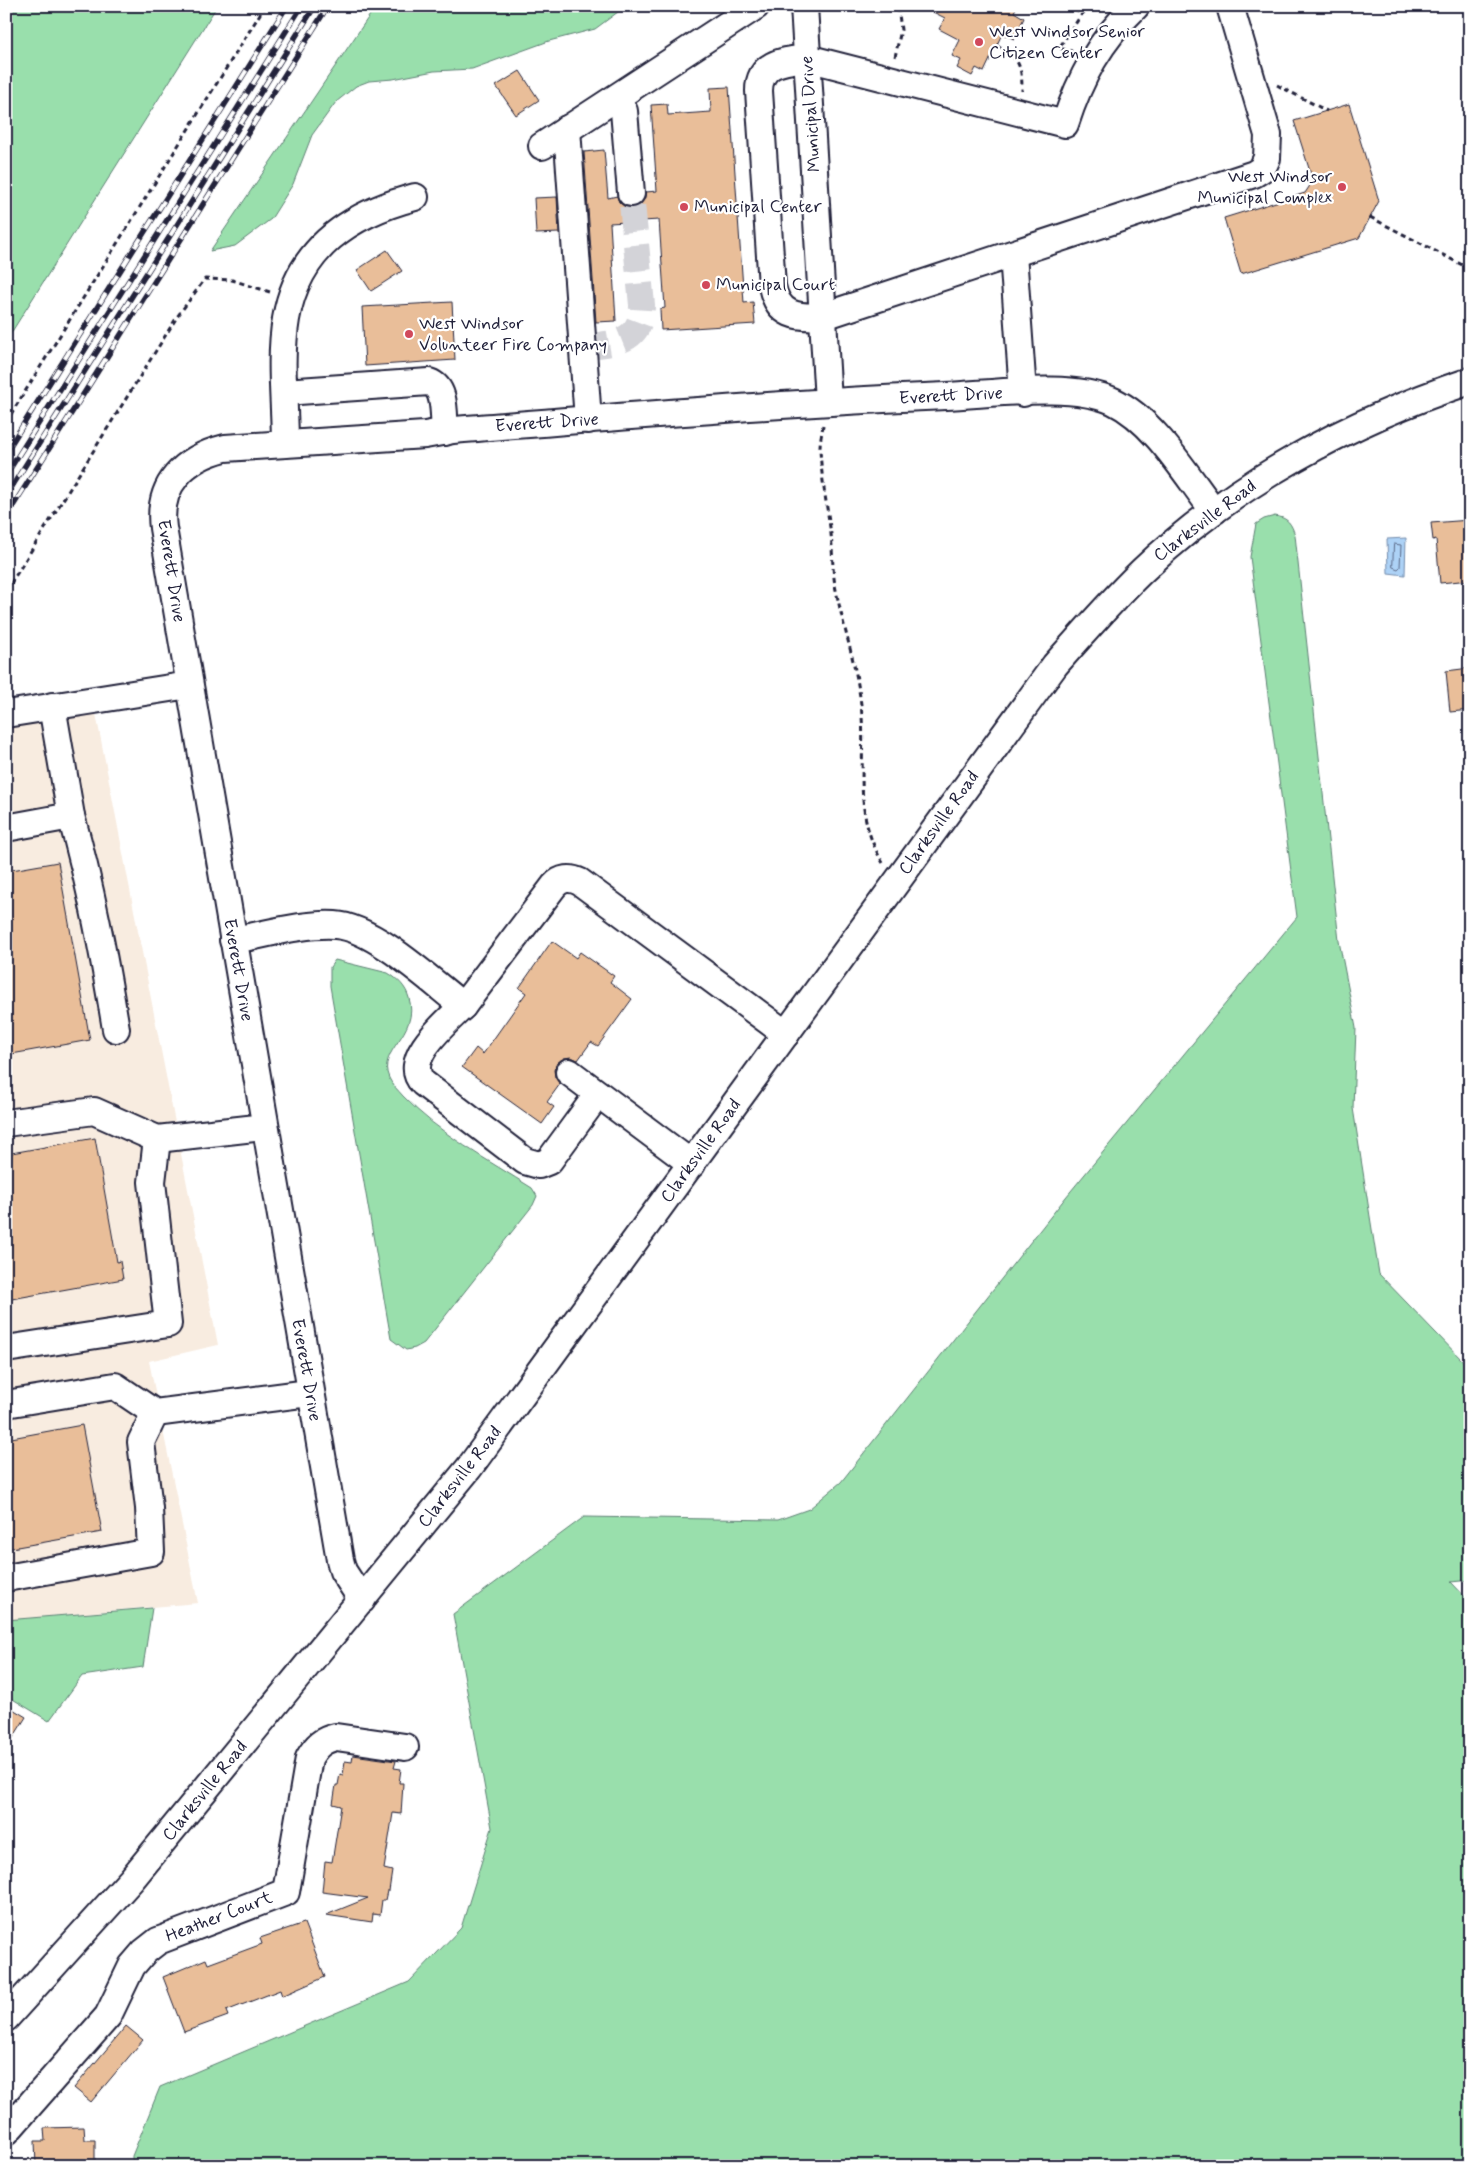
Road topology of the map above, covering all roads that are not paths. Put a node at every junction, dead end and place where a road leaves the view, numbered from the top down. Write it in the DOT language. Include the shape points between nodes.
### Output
graph roads {
  1 [pos="756,6"];
  2 [pos="804,6"];
  3 [pos="1136,6"];
  4 [pos="1230,6"];
  5 [pos="807,58"];
  6 [pos="617,98"];
  7 [pos="568,130"];
  8 [pos="542,146"];
  9 [pos="631,193"];
  10 [pos="415,197"];
  11 [pos="1013,254"];
  12 [pos="824,316"];
  13 [pos="1470,381"];
  14 [pos="284,392"];
  15 [pos="1023,393"];
  16 [pos="826,402"];
  17 [pos="588,420"];
  18 [pos="445,432"];
  19 [pos="285,444"];
  20 [pos="1214,511"];
  21 [pos="189,685"];
  22 [pos="52,706"];
  23 [pos="6,714"];
  24 [pos="71,816"];
  25 [pos="6,828"];
  26 [pos="233,940"];
  27 [pos="463,1006"];
  28 [pos="116,1029"];
  29 [pos="786,1034"];
  30 [pos="569,1072"];
  31 [pos="598,1094"];
  32 [pos="6,1124"];
  33 [pos="264,1127"];
  34 [pos="157,1138"];
  35 [pos="692,1164"];
  36 [pos="6,1349"];
  37 [pos="309,1393"];
  38 [pos="6,1404"];
  39 [pos="155,1413"];
  40 [pos="6,1578"];
  41 [pos="362,1600"];
  42 [pos="404,1747"];
  43 [pos="6,2018"];
  44 [pos="6,2132"];
  1 -- 6 [label="street"];
  2 -- 5 [label="street, Municipal Drive"];
  3 -- 5 [label="street" via="1095,53 1075,93 1065,124"];
  4 -- 11 [label="street" via="1268,135 1266,163 1262,169 1247,177"];
  5 -- 12 [label="street, Municipal Drive"];
  5 -- 12 [label="street" via="776,63 764,72 760,81 772,286 776,300 788,312"];
  6 -- 7 [label="street"];
  6 -- 9 [label="street" via="624,112"];
  7 -- 8 [label="street"];
  7 -- 17 [label="street"];
  10 -- 14 [label="street" via="373,210 336,232 308,265 291,299 284,332"];
  11 -- 12 [label="street"];
  11 -- 15 [label="street"];
  12 -- 16 [label="street, Municipal Drive"];
  13 -- 20 [label="street, Clarksville Road" via="1372,418 1316,446"];
  14 -- 18 [label="street" via="430,382 441,392"];
  14 -- 19 [label="street"];
  15 -- 16 [label="street, Everett Drive"];
  15 -- 20 [label="street, Everett Drive" via="1089,394 1124,407 1149,428"];
  16 -- 17 [label="street, Everett Drive"];
  17 -- 18 [label="street, Everett Drive"];
  18 -- 19 [label="street, Everett Drive"];
  19 -- 21 [label="street, Everett Drive" via="225,448 198,456 181,470 164,498 162,528"];
  20 -- 29 [label="street, Clarksville Road" via="1143,570 1060,658"];
  21 -- 22 [label="street"];
  21 -- 26 [label="street, Everett Drive"];
  22 -- 23 [label="street"];
  22 -- 24 [label="street"];
  24 -- 25 [label="street"];
  24 -- 28 [label="street" via="97,921"];
  26 -- 27 [label="street" via="313,926 344,926 396,953"];
  26 -- 33 [label="street, Everett Drive"];
  27 -- 29 [label="street" via="554,886 561,880 571,879 580,882"];
  27 -- 31 [label="street" via="437,1031 419,1057 417,1075 423,1083 525,1161 534,1165 549,1161"];
  29 -- 35 [label="street, Clarksville Road"];
  30 -- 31 [label="street"];
  31 -- 35 [label="street"];
  32 -- 34 [label="street" via="94,1111"];
  33 -- 34 [label="street"];
  33 -- 37 [label="street, Everett Drive"];
  34 -- 36 [label="street" via="152,1182 168,1324"];
  35 -- 41 [label="street, Clarksville Road" via="469,1468"];
  37 -- 39 [label="street"];
  37 -- 41 [label="street, Everett Drive" via="341,1566"];
  38 -- 39 [label="street" via="115,1386"];
  39 -- 40 [label="street" via="140,1442 150,1508 151,1552"];
  41 -- 43 [label="street, Clarksville Road" via="131,1880"];
  42 -- 44 [label="street, Heather Court" via="336,1737 324,1740 315,1748 309,1758 286,1892 158,1941 144,1952 132,1966 108,2016"];
}
